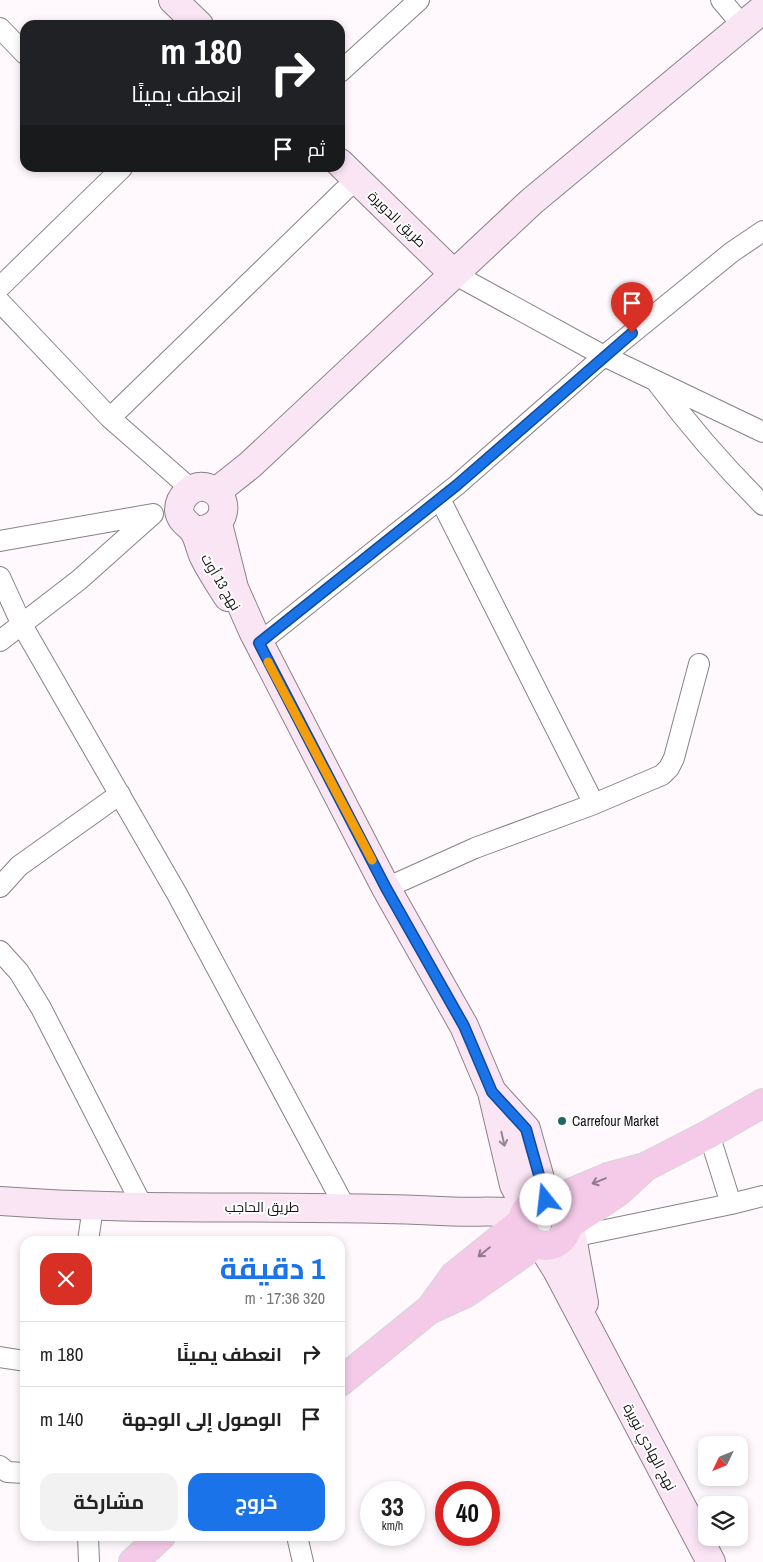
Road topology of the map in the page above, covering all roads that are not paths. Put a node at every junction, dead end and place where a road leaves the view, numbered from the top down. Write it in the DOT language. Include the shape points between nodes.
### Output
graph roads {
  1 [pos="173,0"];
  2 [pos="419,0"];
  3 [pos="721,0"];
  4 [pos="753,18"];
  5 [pos="194,20"];
  6 [pos="0,28"];
  7 [pos="20,49"];
  8 [pos="345,67"];
  9 [pos="348,171"];
  10 [pos="118,172"];
  11 [pos="763,231"];
  12 [pos="454,274"];
  13 [pos="0,287"];
  14 [pos="0,302"];
  15 [pos="604,356"];
  16 [pos="656,380"];
  17 [pos="110,418"];
  18 [pos="763,432"];
  19 [pos="440,499"];
  20 [pos="763,505"];
  21 [pos="200,509"];
  22 [pos="153,514"];
  23 [pos="0,541"];
  24 [pos="0,577"];
  25 [pos="22,625"];
  26 [pos="256,637"];
  27 [pos="0,641"];
  28 [pos="699,664"];
  29 [pos="120,794"];
  30 [pos="594,804"];
  31 [pos="0,887"];
  32 [pos="386,888"];
  33 [pos="0,951"];
  34 [pos="763,1103"];
  35 [pos="709,1134"];
  36 [pos="645,1167"];
  37 [pos="763,1196"];
  38 [pos="0,1201"];
  39 [pos="730,1204"];
  40 [pos="93,1207"];
  41 [pos="143,1207"];
  42 [pos="346,1207"];
  43 [pos="534,1209"];
  44 [pos="568,1232"];
  45 [pos="89,1236"];
  46 [pos="539,1245"];
  47 [pos="430,1309"];
  48 [pos="588,1332"];
  49 [pos="0,1357"];
  50 [pos="20,1360"];
  51 [pos="345,1378"];
  52 [pos="0,1466"];
  53 [pos="20,1473"];
  54 [pos="88,1541"];
  55 [pos="155,1541"];
  56 [pos="298,1541"];
  57 [pos="89,1562"];
  58 [pos="132,1562"];
  59 [pos="303,1562"];
  60 [pos="710,1562"];
  1 -- 5 [label="street"];
  2 -- 8 [label="street"];
  3 -- 4 [label="street"];
  4 -- 12 [label="street" via="531,202"];
  6 -- 7 [label="street"];
  9 -- 12 [label="street, طريق الدويرة"];
  9 -- 17 [label="street"];
  10 -- 13 [label="street"];
  11 -- 15 [label="street" via="732,252"];
  12 -- 15 [label="street"];
  12 -- 21 [label="street"];
  14 -- 17 [label="street"];
  15 -- 16 [label="street"];
  15 -- 19 [label="street"];
  16 -- 18 [label="street"];
  16 -- 20 [label="street" via="732,474"];
  17 -- 21 [label="street"];
  19 -- 26 [label="street"];
  19 -- 30 [label="street"];
  21 -- 22 [label="street"];
  21 -- 26 [label="street, نهج 13 أوت"];
  22 -- 23 [label="street"];
  22 -- 25 [label="street" via="79,580"];
  24 -- 25 [label="street"];
  25 -- 27 [label="street"];
  25 -- 29 [label="street"];
  26 -- 32 [label="street, نهج 13 أوت"];
  28 -- 30 [label="street" via="669,768 650,781"];
  29 -- 31 [label="street" via="20,866"];
  29 -- 42 [label="street"];
  30 -- 32 [label="street" via="475,848"];
  32 -- 43 [label="street, نهج 13 أوت" via="464,1026 492,1092 526,1129"];
  33 -- 41 [label="street" via="19,972 41,1008"];
  34 -- 35 [label="main road"];
  35 -- 36 [label="main road"];
  35 -- 39 [label="street"];
  36 -- 43 [label="main road, one-way" via="608,1177"];
  36 -- 44 [label="main road"];
  37 -- 39 [label="street"];
  38 -- 40 [label="street, طريق الحاجب"];
  39 -- 44 [label="street"];
  40 -- 41 [label="street, طريق الحاجب"];
  40 -- 45 [label="street"];
  41 -- 42 [label="street, طريق الحاجب"];
  42 -- 43 [label="street, طريق الحاجب" via="464,1213"];
  43 -- 44 [label="main road" via="562,1207"];
  43 -- 46 [label="main road" via="525,1235"];
  43 -- 47 [label="main road, one-way" via="454,1276"];
  44 -- 46 [label="main road" via="556,1243"];
  44 -- 48 [label="street, نهج الهادي نويرة"];
  46 -- 47 [label="main road" via="466,1294"];
  46 -- 48 [label="street, نهج الهادي نويرة" via="557,1270"];
  47 -- 51 [label="main road"];
  48 -- 60 [label="street, نهج الهادي نويرة"];
  49 -- 50 [label="street"];
  52 -- 53 [label="street" via="7,1472"];
  54 -- 57 [label="street"];
  55 -- 58 [label="main road"];
  56 -- 59 [label="street"];
}
